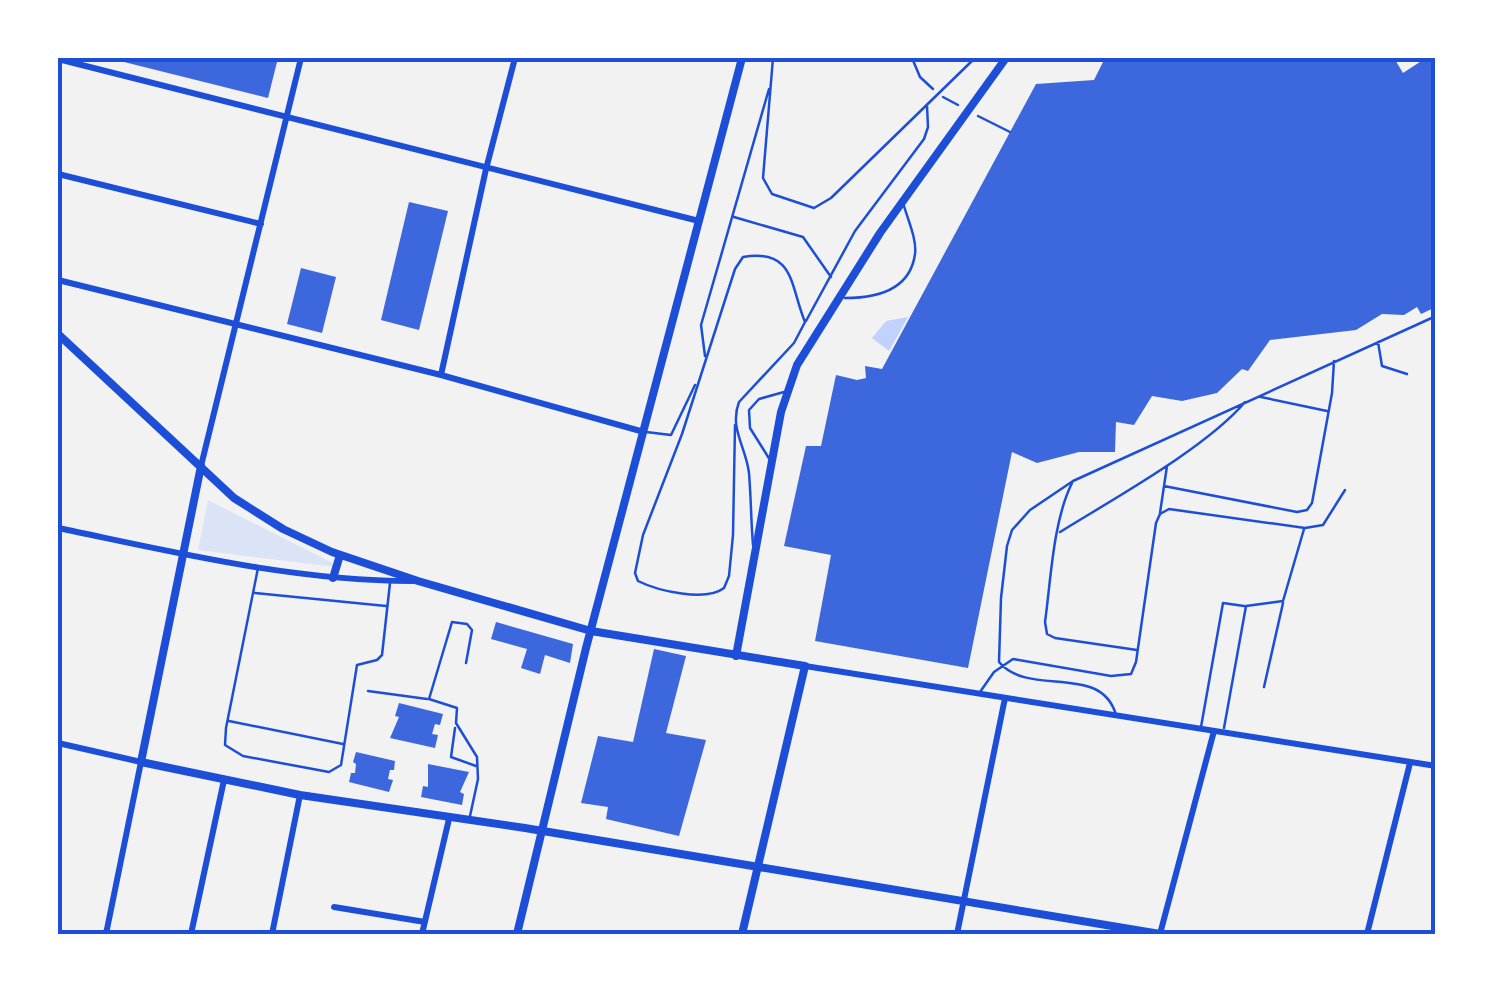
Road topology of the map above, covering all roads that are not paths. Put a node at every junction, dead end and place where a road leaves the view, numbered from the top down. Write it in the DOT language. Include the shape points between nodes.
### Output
graph roads {
  1 [pos="301,58"];
  2 [pos="515,58"];
  3 [pos="742,58"];
  4 [pos="773,58"];
  5 [pos="1006,58"];
  6 [pos="974,59"];
  7 [pos="58,60"];
  8 [pos="771,81"];
  9 [pos="927,104"];
  10 [pos="286,119"];
  11 [pos="486,169"];
  12 [pos="58,174"];
  13 [pos="903,200"];
  14 [pos="733,217"];
  15 [pos="699,221"];
  16 [pos="261,224"];
  17 [pos="830,277"];
  18 [pos="58,280"];
  19 [pos="838,298"];
  20 [pos="1436,316"];
  21 [pos="806,322"];
  22 [pos="236,326"];
  23 [pos="58,334"];
  24 [pos="1377,341"];
  25 [pos="706,358"];
  26 [pos="1334,361"];
  27 [pos="1407,374"];
  28 [pos="440,375"];
  29 [pos="698,381"];
  30 [pos="786,391"];
  31 [pos="1260,397"];
  32 [pos="1246,401"];
  33 [pos="1328,411"];
  34 [pos="735,426"];
  35 [pos="644,432"];
  36 [pos="771,461"];
  37 [pos="1168,464"];
  38 [pos="201,466"];
  39 [pos="1073,482"];
  40 [pos="1164,486"];
  41 [pos="1345,490"];
  42 [pos="1160,514"];
  43 [pos="58,528"];
  44 [pos="1305,528"];
  45 [pos="1059,533"];
  46 [pos="182,554"];
  47 [pos="340,555"];
  48 [pos="754,557"];
  49 [pos="258,566"];
  50 [pos="333,578"];
  51 [pos="390,581"];
  52 [pos="418,581"];
  53 [pos="253,593"];
  54 [pos="1283,602"];
  55 [pos="388,606"];
  56 [pos="1246,606"];
  57 [pos="590,631"];
  58 [pos="1138,650"];
  59 [pos="736,656"];
  60 [pos="466,662"];
  61 [pos="804,666"];
  62 [pos="1264,687"];
  63 [pos="368,691"];
  64 [pos="980,694"];
  65 [pos="1005,698"];
  66 [pos="429,699"];
  67 [pos="1116,715"];
  68 [pos="227,720"];
  69 [pos="456,723"];
  70 [pos="1201,729"];
  71 [pos="1219,732"];
  72 [pos="58,743"];
  73 [pos="344,744"];
  74 [pos="142,762"];
  75 [pos="1410,762"];
  76 [pos="477,766"];
  77 [pos="1436,766"];
  78 [pos="224,780"];
  79 [pos="300,795"];
  80 [pos="449,819"];
  81 [pos="469,821"];
  82 [pos="542,831"];
  83 [pos="757,870"];
  84 [pos="965,903"];
  85 [pos="334,907"];
  86 [pos="425,922"];
  87 [pos="106,934"];
  88 [pos="191,934"];
  89 [pos="272,934"];
  90 [pos="422,934"];
  91 [pos="518,934"];
  92 [pos="742,934"];
  93 [pos="958,934"];
  94 [pos="1160,934"];
  95 [pos="1366,934"];
  1 -- 10 [label="street"];
  2 -- 11 [label="street"];
  3 -- 15 [label="street"];
  4 -- 8 [label="lane"];
  5 -- 13 [label="street"];
  6 -- 9 [label="lane"];
  7 -- 10 [label="street"];
  8 -- 9 [label="lane" via="765,185 809,207 826,203"];
  8 -- 14 [label="lane"];
  9 -- 17 [label="lane" via="924,138 855,231"];
  10 -- 11 [label="street"];
  10 -- 16 [label="street"];
  11 -- 15 [label="street"];
  11 -- 28 [label="street"];
  12 -- 16 [label="street"];
  13 -- 19 [label="street"];
  13 -- 19 [label="lane" via="916,251 910,272 875,298"];
  14 -- 17 [label="lane" via="803,237"];
  14 -- 25 [label="lane" via="701,325"];
  15 -- 35 [label="street"];
  16 -- 22 [label="street"];
  17 -- 21 [label="lane"];
  18 -- 22 [label="street"];
  19 -- 30 [label="street"];
  20 -- 24 [label="lane"];
  21 -- 25 [label="lane" via="781,261 743,257"];
  21 -- 34 [label="lane" via="739,402"];
  22 -- 28 [label="street"];
  22 -- 38 [label="street"];
  23 -- 38 [label="street"];
  24 -- 26 [label="lane"];
  24 -- 27 [label="lane" via="1382,366"];
  25 -- 29 [label="lane"];
  26 -- 31 [label="lane"];
  26 -- 33 [label="lane"];
  28 -- 35 [label="street"];
  29 -- 34 [label="lane" via="638,556 638,582 720,592 730,567"];
  29 -- 35 [label="lane" via="672,435"];
  30 -- 36 [label="street"];
  30 -- 36 [label="lane" via="759,399 749,410 750,428"];
  31 -- 32 [label="lane"];
  31 -- 33 [label="lane"];
  32 -- 37 [label="lane"];
  32 -- 39 [label="lane"];
  33 -- 40 [label="lane" via="1307,510"];
  34 -- 48 [label="lane" via="747,458"];
  35 -- 57 [label="street"];
  36 -- 48 [label="street"];
  37 -- 40 [label="lane"];
  37 -- 45 [label="lane"];
  38 -- 46 [label="street"];
  38 -- 47 [label="street" via="258,515"];
  39 -- 45 [label="lane"];
  39 -- 67 [label="lane" via="1012,530 999,662 1021,676 1102,691"];
  40 -- 42 [label="lane"];
  41 -- 44 [label="lane" via="1323,525"];
  42 -- 44 [label="lane" via="1180,509"];
  42 -- 58 [label="lane"];
  43 -- 46 [label="street"];
  44 -- 54 [label="lane"];
  45 -- 58 [label="lane" via="1047,634"];
  46 -- 49 [label="street"];
  46 -- 74 [label="street"];
  47 -- 50 [label="street"];
  47 -- 52 [label="street"];
  48 -- 59 [label="street"];
  49 -- 50 [label="street"];
  49 -- 53 [label="lane"];
  50 -- 51 [label="street"];
  51 -- 52 [label="street"];
  51 -- 55 [label="lane"];
  52 -- 57 [label="street"];
  53 -- 55 [label="lane"];
  53 -- 68 [label="lane"];
  54 -- 56 [label="lane"];
  54 -- 62 [label="lane"];
  55 -- 73 [label="lane" via="382,655 355,670"];
  56 -- 70 [label="lane" via="1223,603"];
  56 -- 71 [label="lane"];
  57 -- 59 [label="street"];
  57 -- 82 [label="street"];
  58 -- 64 [label="lane" via="1131,674 1123,676 1014,658"];
  59 -- 61 [label="street"];
  60 -- 66 [label="lane" via="472,630 452,622"];
  61 -- 64 [label="street"];
  61 -- 83 [label="street"];
  63 -- 66 [label="lane"];
  64 -- 65 [label="street"];
  65 -- 67 [label="street"];
  65 -- 84 [label="street"];
  66 -- 69 [label="lane" via="458,708"];
  67 -- 70 [label="street"];
  68 -- 73 [label="lane"];
  68 -- 73 [label="lane" via="225,745 243,756 330,772 341,765"];
  69 -- 76 [label="lane"];
  69 -- 76 [label="lane" via="451,758"];
  70 -- 71 [label="street"];
  71 -- 75 [label="street"];
  71 -- 94 [label="street"];
  72 -- 74 [label="street"];
  74 -- 78 [label="street"];
  74 -- 87 [label="street"];
  75 -- 77 [label="street"];
  75 -- 95 [label="street"];
  76 -- 81 [label="lane"];
  78 -- 79 [label="street"];
  78 -- 88 [label="street"];
  79 -- 80 [label="street"];
  79 -- 89 [label="street"];
  80 -- 81 [label="street"];
  80 -- 86 [label="street"];
  81 -- 82 [label="street"];
  82 -- 83 [label="street"];
  82 -- 91 [label="street"];
  83 -- 84 [label="street"];
  83 -- 92 [label="street"];
  84 -- 93 [label="street"];
  84 -- 94 [label="street"];
  85 -- 86 [label="street"];
  86 -- 90 [label="street"];
}
